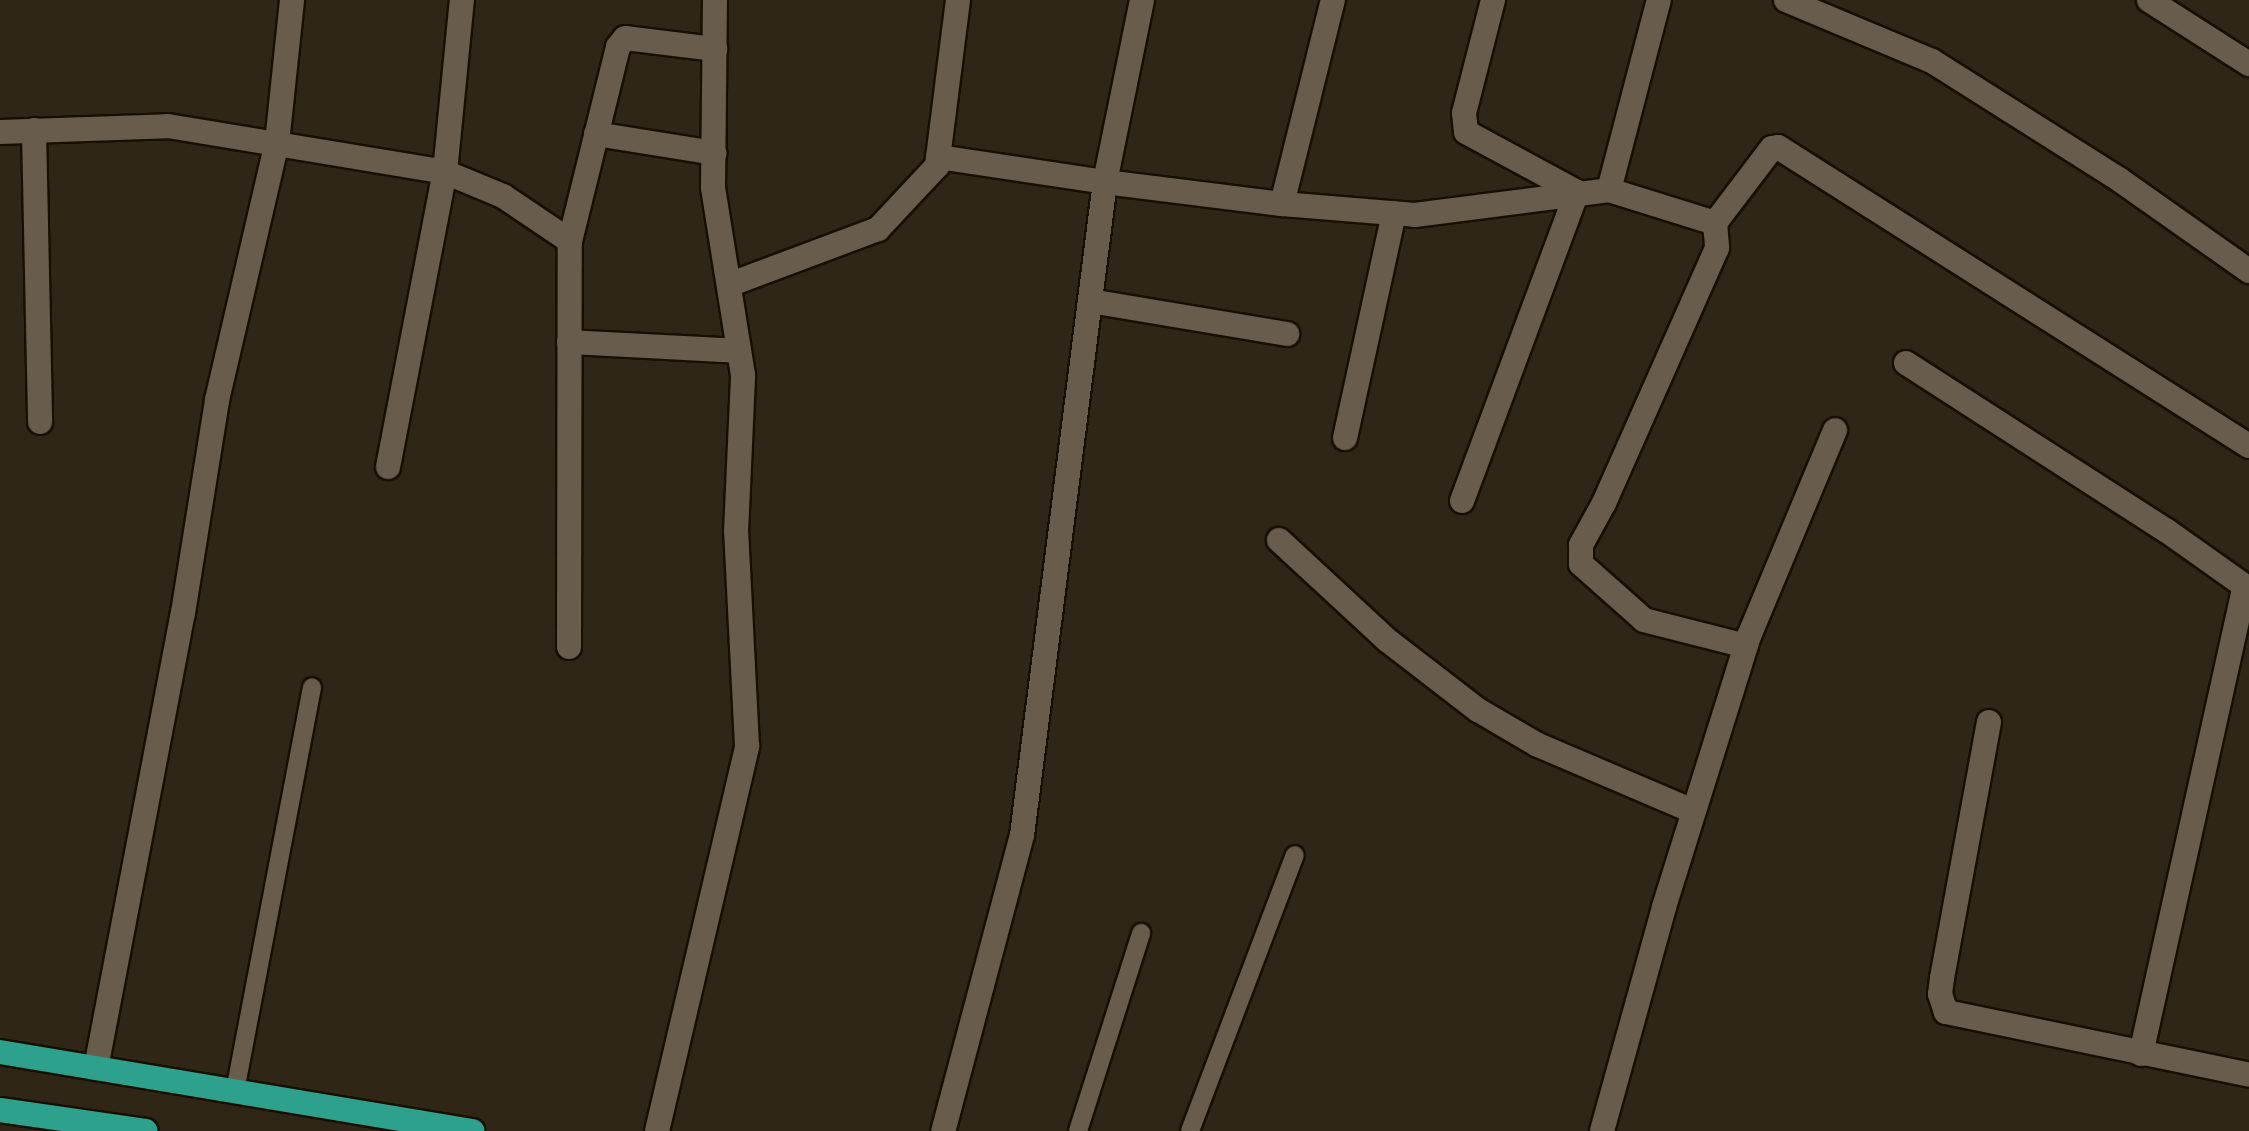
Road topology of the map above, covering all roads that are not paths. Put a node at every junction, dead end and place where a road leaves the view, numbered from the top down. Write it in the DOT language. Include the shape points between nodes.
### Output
graph roads {
  1 [pos="292,0"];
  2 [pos="462,0"];
  3 [pos="715,0"];
  4 [pos="958,0"];
  5 [pos="1142,0"];
  6 [pos="1333,0"];
  7 [pos="1493,0"];
  8 [pos="1659,0"];
  9 [pos="1786,0"];
  10 [pos="2149,0"];
  11 [pos="715,49"];
  12 [pos="2249,64"];
  13 [pos="34,130"];
  14 [pos="0,132"];
  15 [pos="596,134"];
  16 [pos="277,143"];
  17 [pos="714,153"];
  18 [pos="938,157"];
  19 [pos="445,172"];
  20 [pos="1105,182"];
  21 [pos="1609,190"];
  22 [pos="1577,192"];
  23 [pos="1282,204"];
  24 [pos="1394,213"];
  25 [pos="1715,223"];
  26 [pos="570,241"];
  27 [pos="2249,271"];
  28 [pos="731,284"];
  29 [pos="1090,301"];
  30 [pos="1287,334"];
  31 [pos="569,342"];
  32 [pos="739,351"];
  33 [pos="1906,363"];
  34 [pos="40,422"];
  35 [pos="1835,430"];
  36 [pos="1345,438"];
  37 [pos="2249,446"];
  38 [pos="388,467"];
  39 [pos="1462,501"];
  40 [pos="1279,540"];
  41 [pos="2247,588"];
  42 [pos="1746,646"];
  43 [pos="569,647"];
  44 [pos="312,687"];
  45 [pos="1989,722"];
  46 [pos="1693,811"];
  47 [pos="1295,855"];
  48 [pos="1141,933"];
  49 [pos="0,1052"];
  50 [pos="2141,1054"];
  51 [pos="96,1068"];
  52 [pos="2249,1075"];
  53 [pos="235,1091"];
  54 [pos="0,1110"];
  55 [pos="36,1123"];
  56 [pos="145,1131"];
  57 [pos="472,1131"];
  58 [pos="657,1131"];
  59 [pos="943,1131"];
  60 [pos="1078,1131"];
  61 [pos="1190,1131"];
  62 [pos="1602,1131"];
  1 -- 16 [label="street"];
  2 -- 19 [label="street"];
  3 -- 11 [label="street"];
  4 -- 18 [label="street"];
  5 -- 20 [label="street"];
  6 -- 23 [label="street"];
  7 -- 22 [label="street" via="1464,113 1466,132"];
  8 -- 21 [label="street"];
  9 -- 27 [label="street" via="1932,61 2120,180"];
  10 -- 12 [label="street"];
  11 -- 15 [label="street" via="625,38 618,47"];
  11 -- 17 [label="street"];
  13 -- 14 [label="street"];
  13 -- 16 [label="street" via="168,126"];
  13 -- 34 [label="street"];
  15 -- 17 [label="street"];
  15 -- 26 [label="street"];
  16 -- 19 [label="street"];
  16 -- 51 [label="street" via="217,400 183,613"];
  17 -- 28 [label="street" via="713,188"];
  18 -- 20 [label="street"];
  18 -- 28 [label="street" via="937,166 878,229"];
  19 -- 26 [label="street" via="503,196"];
  19 -- 38 [label="street"];
  20 -- 23 [label="street"];
  20 -- 29 [label="street"];
  21 -- 22 [label="street"];
  21 -- 25 [label="street"];
  22 -- 24 [label="street" via="1415,215"];
  22 -- 39 [label="street"];
  23 -- 24 [label="street"];
  24 -- 36 [label="street"];
  25 -- 37 [label="street" via="1778,147"];
  25 -- 42 [label="street" via="1717,248 1707,273 1580,554 1586,571 1644,620"];
  26 -- 31 [label="street"];
  28 -- 32 [label="street"];
  29 -- 30 [label="street"];
  29 -- 59 [label="street" via="1022,835"];
  31 -- 32 [label="street"];
  31 -- 43 [label="street"];
  32 -- 58 [label="street" via="743,375 736,532 747,746"];
  33 -- 41 [label="street"];
  35 -- 42 [label="street"];
  40 -- 46 [label="street" via="1387,640 1478,710 1538,745"];
  41 -- 50 [label="street"];
  42 -- 46 [label="street"];
  44 -- 53 [label="lane"];
  45 -- 50 [label="street" via="1953,910 1941,1005 1956,1016"];
  46 -- 62 [label="street"];
  47 -- 61 [label="lane"];
  48 -- 60 [label="lane"];
  49 -- 51 [label="highway"];
  50 -- 52 [label="street"];
  51 -- 53 [label="highway"];
  53 -- 57 [label="highway"];
  54 -- 55 [label="highway"];
  55 -- 56 [label="highway"];
}
